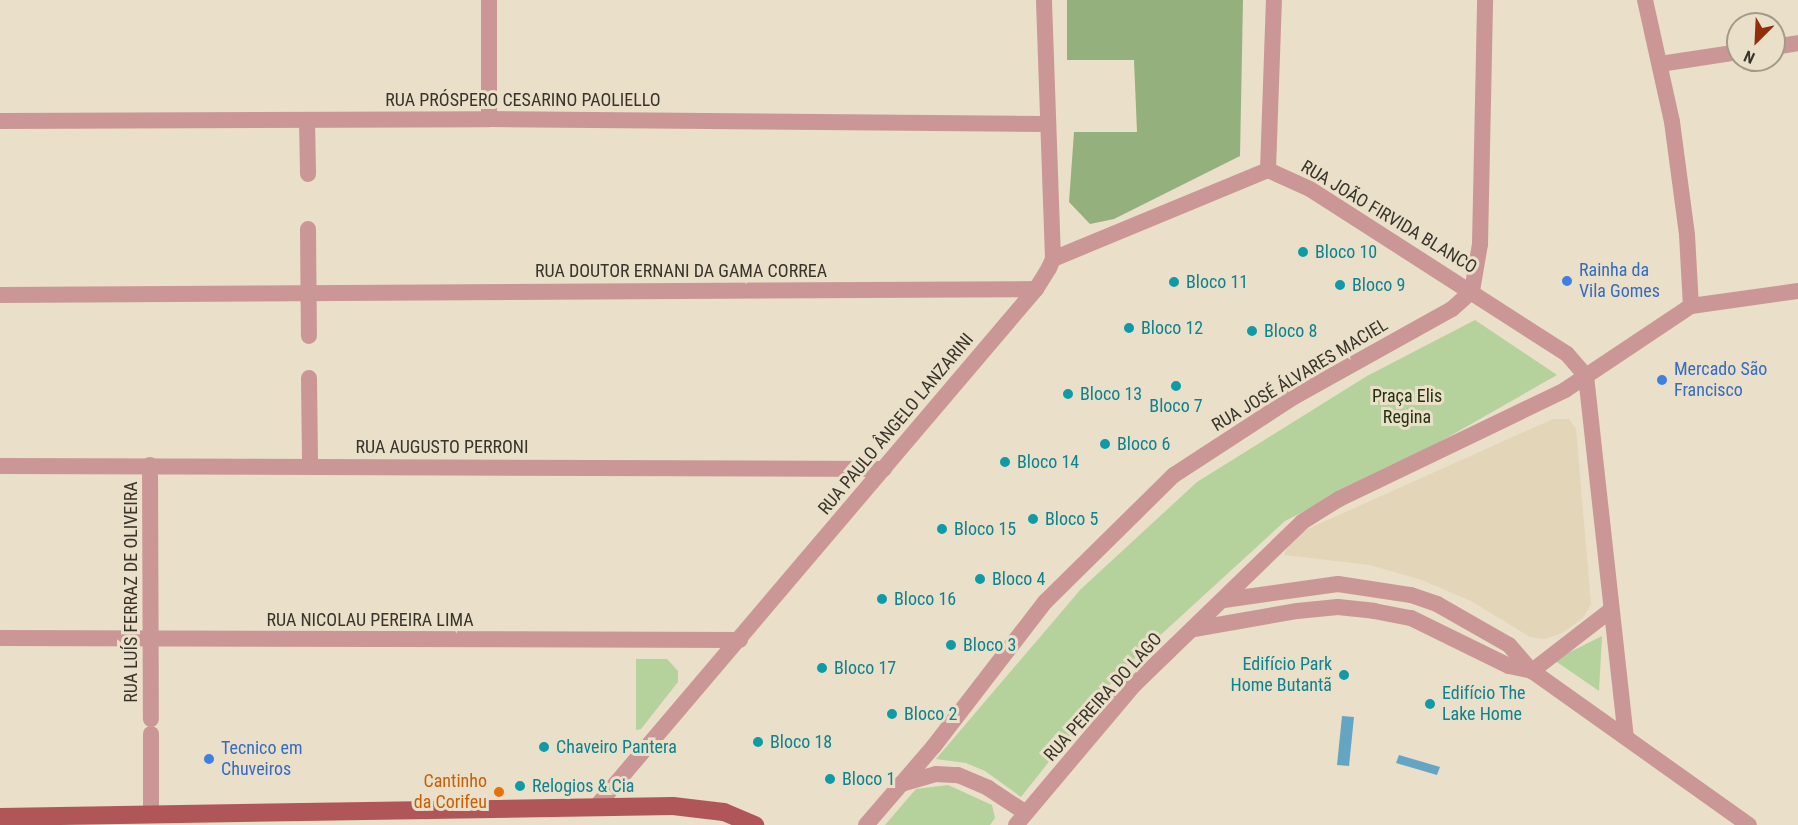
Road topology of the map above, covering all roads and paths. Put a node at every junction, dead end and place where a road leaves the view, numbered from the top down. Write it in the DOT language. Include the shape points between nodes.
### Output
graph roads {
  1 [pos="489,0"];
  2 [pos="1044,0"];
  3 [pos="1274,0"];
  4 [pos="1485,0"];
  5 [pos="1645,0"];
  6 [pos="1726,54"];
  7 [pos="1660,64"];
  8 [pos="489,119"];
  9 [pos="307,120"];
  10 [pos="0,121"];
  11 [pos="1047,124"];
  12 [pos="1268,170"];
  13 [pos="308,174"];
  14 [pos="308,229"];
  15 [pos="1053,260"];
  16 [pos="1036,289"];
  17 [pos="1472,291"];
  18 [pos="1798,291"];
  19 [pos="301,293"];
  20 [pos="0,295"];
  21 [pos="1691,306"];
  22 [pos="309,336"];
  23 [pos="1586,376"];
  24 [pos="309,378"];
  25 [pos="150,465"];
  26 [pos="310,465"];
  27 [pos="0,466"];
  28 [pos="884,469"];
  29 [pos="1224,600"];
  30 [pos="1611,610"];
  31 [pos="1194,628"];
  32 [pos="0,638"];
  33 [pos="149,639"];
  34 [pos="740,640"];
  35 [pos="1532,671"];
  36 [pos="1626,736"];
  37 [pos="901,784"];
  38 [pos="595,808"];
  39 [pos="151,815"];
  40 [pos="0,817"];
  41 [pos="1021,819"];
  42 [pos="755,825"];
  43 [pos="866,825"];
  44 [pos="1749,825"];
  1 -- 8 [label="street"];
  2 -- 11 [label="street"];
  3 -- 12 [label="street"];
  4 -- 17 [label="street" via="1480,244"];
  5 -- 7 [label="street"];
  6 -- 7 [label="street"];
  7 -- 21 [label="street" via="1687,234"];
  8 -- 9 [label="street, RUA PRÓSPERO CESARINO PAOLIELLO"];
  8 -- 11 [label="street, RUA PRÓSPERO CESARINO PAOLIELLO"];
  9 -- 10 [label="street, RUA PRÓSPERO CESARINO PAOLIELLO"];
  9 -- 13 [label="street"];
  11 -- 15 [label="street"];
  12 -- 15 [label="street"];
  12 -- 17 [label="street, RUA JOÃO FIRVIDA BLANCO" via="1310,189"];
  14 -- 19 [label="street"];
  15 -- 16 [label="street, RUA PAULO ÂNGELO LANZARINI"];
  16 -- 19 [label="street, RUA DOUTOR ERNANI DA GAMA CORREA"];
  16 -- 28 [label="street, RUA PAULO ÂNGELO LANZARINI"];
  17 -- 23 [label="street, RUA JOÃO FIRVIDA BLANCO" via="1568,354"];
  17 -- 37 [label="street, RUA JOSÉ ÁLVARES MACIEL" via="1452,309 1292,398 1174,475 1046,602"];
  18 -- 21 [label="street"];
  19 -- 20 [label="street"];
  19 -- 22 [label="street"];
  21 -- 23 [label="street, RUA PEREIRA DO LAGO"];
  23 -- 29 [label="street, RUA PEREIRA DO LAGO" via="1548,399 1339,499 1286,535"];
  23 -- 30 [label="street"];
  24 -- 26 [label="street"];
  25 -- 26 [label="street, RUA AUGUSTO PERRONI"];
  25 -- 27 [label="street, RUA AUGUSTO PERRONI"];
  25 -- 33 [label="street, RUA LUÍS FERRAZ DE OLIVEIRA"];
  26 -- 28 [label="street, RUA AUGUSTO PERRONI"];
  28 -- 34 [label="street, RUA PAULO ÂNGELO LANZARINI"];
  29 -- 31 [label="street, RUA PEREIRA DO LAGO"];
  29 -- 35 [label="street" via="1338,584 1411,595 1437,604 1509,645"];
  30 -- 35 [label="street"];
  30 -- 36 [label="street"];
  31 -- 35 [label="street" via="1338,607 1374,611 1411,618 1509,666"];
  31 -- 41 [label="street, RUA PEREIRA DO LAGO" via="1134,685"];
  32 -- 33 [label="street, RUA NICOLAU PEREIRA LIMA"];
  33 -- 34 [label="street, RUA NICOLAU PEREIRA LIMA"];
  33 -- 39 [label="street, RUA LUÍS FERRAZ DE OLIVEIRA"];
  34 -- 38 [label="street, RUA PAULO ÂNGELO LANZARINI"];
  35 -- 36 [label="street"];
  36 -- 44 [label="street"];
  37 -- 41 [label="street" via="936,774 958,775 988,788"];
  37 -- 43 [label="street, RUA JOSÉ ÁLVARES MACIEL"];
  38 -- 39 [label="main road"];
  38 -- 42 [label="main road" via="673,806 724,812"];
  39 -- 40 [label="main road"];
}
